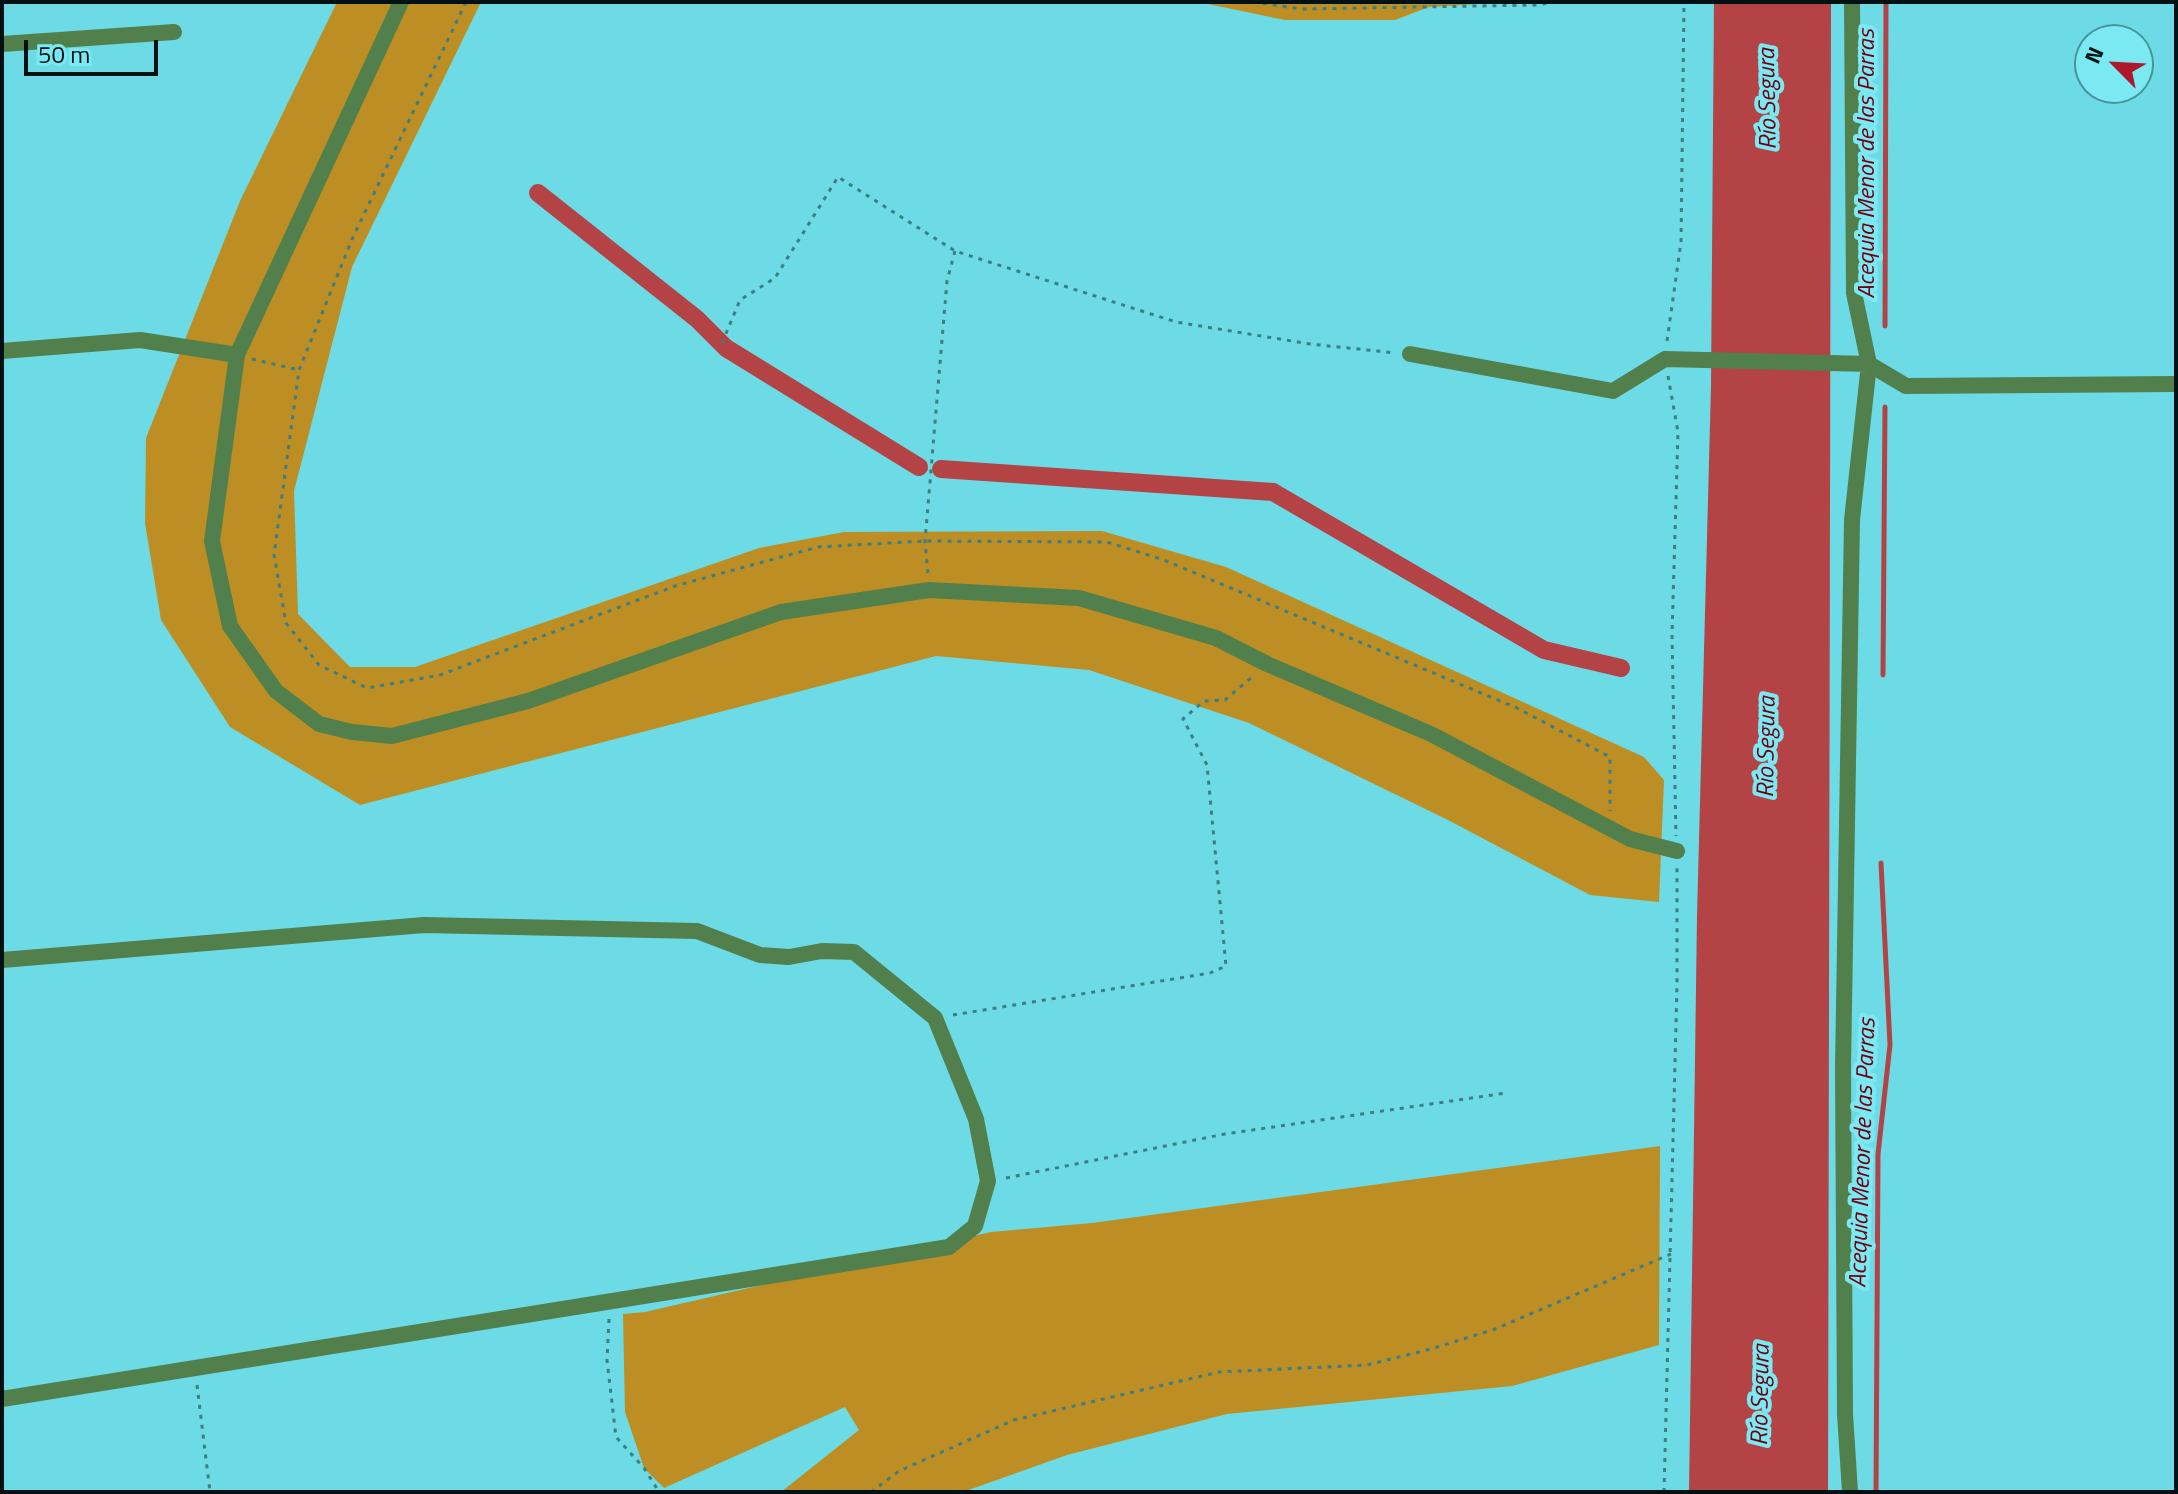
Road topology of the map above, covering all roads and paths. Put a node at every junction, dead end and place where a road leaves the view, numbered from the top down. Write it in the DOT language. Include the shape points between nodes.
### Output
graph roads {
  1 [pos="401,2"];
  2 [pos="465,2"];
  3 [pos="1253,2"];
  4 [pos="1553,2"];
  5 [pos="1684,2"];
  6 [pos="1852,2"];
  7 [pos="174,32"];
  8 [pos="2,44"];
  9 [pos="955,251"];
  10 [pos="722,343"];
  11 [pos="2,351"];
  12 [pos="1410,354"];
  13 [pos="237,355"];
  14 [pos="1665,359"];
  15 [pos="1869,364"];
  16 [pos="299,370"];
  17 [pos="2176,384"];
  18 [pos="925,541"];
  19 [pos="929,590"];
  20 [pos="1267,664"];
  21 [pos="1608,827"];
  22 [pos="1677,851"];
  23 [pos="2,960"];
  24 [pos="935,1018"];
  25 [pos="1506,1093"];
  26 [pos="988,1181"];
  27 [pos="1671,1254"];
  28 [pos="610,1302"];
  29 [pos="194,1368"];
  30 [pos="2,1399"];
  31 [pos="210,1492"];
  32 [pos="659,1492"];
  33 [pos="871,1492"];
  34 [pos="1664,1492"];
  35 [pos="1850,1492"];
  1 -- 13 [label="street"];
  2 -- 16 [label="path" via="353,237"];
  3 -- 4 [label="path" via="1301,9"];
  5 -- 14 [label="path" via="1681,242"];
  6 -- 15 [label="street" via="1854,293"];
  7 -- 8 [label="street"];
  9 -- 10 [label="path" via="838,177 775,278 740,300"];
  9 -- 12 [label="path" via="1176,322"];
  9 -- 18 [label="path" via="947,281"];
  11 -- 13 [label="street" via="140,340"];
  12 -- 14 [label="street" via="1613,391"];
  13 -- 16 [label="path"];
  13 -- 19 [label="street" via="212,541 230,626 276,691 319,724 392,736 528,701 781,612"];
  14 -- 15 [label="street"];
  14 -- 22 [label="path" via="1678,432 1672,635"];
  15 -- 17 [label="street" via="1906,386"];
  15 -- 35 [label="street" via="1851,551 1843,1066"];
  16 -- 18 [label="path" via="274,555 286,623 319,665 367,688 440,675 675,586 818,547"];
  18 -- 19 [label="path"];
  18 -- 21 [label="path" via="1107,542 1164,560 1517,708 1610,757"];
  19 -- 20 [label="street" via="1079,598 1216,638"];
  20 -- 21 [label="street" via="1431,734"];
  20 -- 24 [label="path" via="1225,700 1204,701 1183,719 1207,765 1226,966 1210,973"];
  21 -- 22 [label="street" via="1630,839"];
  22 -- 27 [label="path"];
  23 -- 24 [label="street" via="424,925 697,931 760,955 854,952"];
  24 -- 26 [label="street" via="976,1119"];
  25 -- 26 [label="path" via="1225,1134"];
  26 -- 28 [label="street" via="975,1226 949,1247"];
  27 -- 33 [label="path" via="1495,1329 1431,1349 1367,1365 1219,1372 1014,1420 899,1471"];
  27 -- 34 [label="path"];
  28 -- 29 [label="street"];
  28 -- 32 [label="path" via="607,1360 616,1437"];
  29 -- 30 [label="street"];
  29 -- 31 [label="path"];
}
